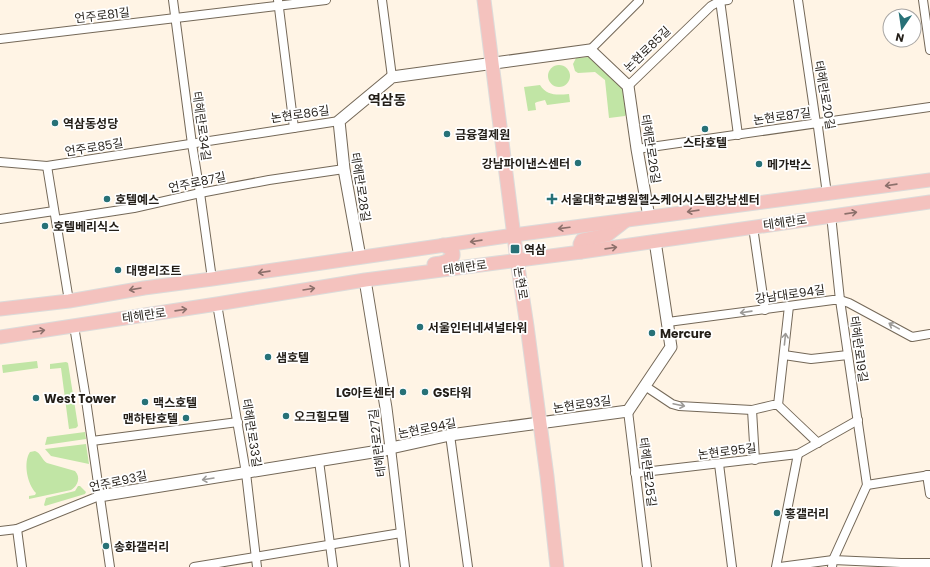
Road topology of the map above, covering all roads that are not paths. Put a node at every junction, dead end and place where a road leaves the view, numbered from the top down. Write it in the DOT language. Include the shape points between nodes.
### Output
graph roads {
  1 [pos="172,0"];
  2 [pos="326,0"];
  3 [pos="382,0"];
  4 [pos="484,0"];
  5 [pos="639,0"];
  6 [pos="723,0"];
  7 [pos="798,0"];
  8 [pos="924,0"];
  9 [pos="278,3"];
  10 [pos="175,18"];
  11 [pos="0,39"];
  12 [pos="590,50"];
  13 [pos="930,50"];
  14 [pos="493,63"];
  15 [pos="392,77"];
  16 [pos="628,86"];
  17 [pos="930,107"];
  18 [pos="339,121"];
  19 [pos="816,124"];
  20 [pos="294,128"];
  21 [pos="738,135"];
  22 [pos="192,144"];
  23 [pos="637,149"];
  24 [pos="0,162"];
  25 [pos="46,166"];
  26 [pos="344,169"];
  27 [pos="930,180"];
  28 [pos="200,193"];
  29 [pos="827,194"];
  30 [pos="930,202"];
  31 [pos="54,211"];
  32 [pos="830,215"];
  33 [pos="649,217"];
  34 [pos="0,219"];
  35 [pos="56,220"];
  36 [pos="624,221"];
  37 [pos="753,227"];
  38 [pos="514,235"];
  39 [pos="655,241"];
  40 [pos="443,245"];
  41 [pos="581,252"];
  42 [pos="360,257"];
  43 [pos="517,260"];
  44 [pos="399,276"];
  45 [pos="212,279"];
  46 [pos="365,280"];
  47 [pos="840,300"];
  48 [pos="69,301"];
  49 [pos="218,304"];
  50 [pos="789,306"];
  51 [pos="0,309"];
  52 [pos="764,310"];
  53 [pos="668,322"];
  54 [pos="74,326"];
  55 [pos="930,334"];
  56 [pos="0,338"];
  57 [pos="784,355"];
  58 [pos="848,355"];
  59 [pos="645,386"];
  60 [pos="778,405"];
  61 [pos="752,410"];
  62 [pos="628,411"];
  63 [pos="858,420"];
  64 [pos="238,422"];
  65 [pos="540,423"];
  66 [pos="450,435"];
  67 [pos="92,441"];
  68 [pos="818,443"];
  69 [pos="391,448"];
  70 [pos="798,454"];
  71 [pos="755,460"];
  72 [pos="319,461"];
  73 [pos="719,464"];
  74 [pos="246,473"];
  75 [pos="635,473"];
  76 [pos="929,475"];
  77 [pos="867,485"];
  78 [pos="930,494"];
  79 [pos="99,496"];
  80 [pos="17,529"];
  81 [pos="0,531"];
  82 [pos="401,533"];
  83 [pos="331,545"];
  84 [pos="256,557"];
  85 [pos="832,563"];
  86 [pos="930,563"];
  87 [pos="22,567"];
  88 [pos="110,567"];
  89 [pos="194,567"];
  90 [pos="257,567"];
  91 [pos="333,567"];
  92 [pos="405,567"];
  93 [pos="468,567"];
  94 [pos="557,567"];
  95 [pos="648,567"];
  96 [pos="732,567"];
  97 [pos="776,567"];
  98 [pos="780,567"];
  1 -- 10 [label="street, 테헤란로34길"];
  2 -- 9 [label="street, 언주로81길"];
  3 -- 15 [label="street"];
  4 -- 14 [label="main road, 논현로"];
  5 -- 12 [label="street"];
  6 -- 16 [label="street, 논현로85길" via="711,6"];
  6 -- 21 [label="street"];
  7 -- 19 [label="street, 테헤란로20길"];
  8 -- 13 [label="street"];
  9 -- 10 [label="street, 언주로81길"];
  9 -- 20 [label="street"];
  10 -- 11 [label="street, 언주로81길"];
  10 -- 22 [label="street, 테헤란로34길"];
  12 -- 14 [label="street"];
  12 -- 16 [label="street, 논현로85길"];
  14 -- 15 [label="street"];
  14 -- 38 [label="main road, 논현로"];
  15 -- 18 [label="street, 논현로86길"];
  16 -- 23 [label="street, 테헤란로26길"];
  17 -- 19 [label="street, 논현로87길"];
  18 -- 20 [label="street, 논현로86길"];
  18 -- 26 [label="street, 테헤란로28길"];
  19 -- 21 [label="street, 논현로87길"];
  19 -- 29 [label="street, 테헤란로20길"];
  20 -- 22 [label="street, 논현로86길"];
  21 -- 23 [label="street, 논현로87길"];
  22 -- 25 [label="street, 언주로85길"];
  22 -- 28 [label="street, 테헤란로34길"];
  23 -- 33 [label="street, 테헤란로26길"];
  24 -- 25 [label="street, 언주로85길"];
  25 -- 31 [label="street"];
  26 -- 28 [label="street, 언주로87길"];
  26 -- 42 [label="street, 테헤란로28길"];
  27 -- 29 [label="main road, 테헤란로, one-way"];
  28 -- 35 [label="street, 언주로87길" via="134,208"];
  28 -- 45 [label="street, 테헤란로34길"];
  29 -- 33 [label="main road, 테헤란로, one-way"];
  32 -- 30 [label="main road, 테헤란로, one-way"];
  31 -- 34 [label="street"];
  31 -- 35 [label="street"];
  32 -- 37 [label="main road, 테헤란로"];
  32 -- 47 [label="street, 테헤란로19길"];
  33 -- 36 [label="main road, 테헤란로"];
  35 -- 48 [label="street"];
  36 -- 38 [label="main road, 테헤란로, one-way"];
  36 -- 41 [label="main road" via="608,235 582,240"];
  37 -- 39 [label="main road, 테헤란로"];
  37 -- 52 [label="street"];
  38 -- 40 [label="main road, 테헤란로, one-way"];
  38 -- 43 [label="main road, 논현로"];
  41 -- 39 [label="main road, 테헤란로, one-way"];
  39 -- 53 [label="street"];
  40 -- 42 [label="main road, 테헤란로"];
  40 -- 44 [label="main road" via="453,252 450,260 404,270"];
  41 -- 43 [label="main road, 테헤란로"];
  42 -- 45 [label="main road, 테헤란로, one-way"];
  43 -- 44 [label="main road, 테헤란로"];
  43 -- 65 [label="main road, 논현로"];
  44 -- 46 [label="main road, 테헤란로"];
  45 -- 48 [label="main road, 테헤란로, one-way"];
  49 -- 46 [label="main road, 테헤란로, one-way"];
  46 -- 69 [label="street, 테헤란로27길"];
  47 -- 50 [label="street, 강남대로94길"];
  55 -- 47 [label="street, 강남대로94길, one-way" via="912,337 864,310"];
  47 -- 58 [label="street, 테헤란로19길"];
  48 -- 51 [label="main road, 테헤란로"];
  54 -- 49 [label="main road, 테헤란로, one-way"];
  49 -- 64 [label="street, 테헤란로33길"];
  50 -- 52 [label="street, 강남대로94길"];
  57 -- 50 [label="street, one-way"];
  52 -- 53 [label="street, 강남대로94길, one-way"];
  53 -- 59 [label="street" via="671,347"];
  56 -- 54 [label="main road, 테헤란로, one-way"];
  54 -- 67 [label="street"];
  57 -- 58 [label="street" via="811,359"];
  57 -- 60 [label="street"];
  58 -- 63 [label="street, 테헤란로19길"];
  59 -- 61 [label="street, one-way" via="672,404 680,406"];
  59 -- 62 [label="street"];
  60 -- 61 [label="street"];
  60 -- 68 [label="street"];
  61 -- 71 [label="street"];
  62 -- 65 [label="street, 논현로93길"];
  62 -- 75 [label="street, 테헤란로25길"];
  63 -- 68 [label="street, 논현로95길"];
  63 -- 77 [label="street, 테헤란로19길"];
  64 -- 67 [label="street"];
  64 -- 74 [label="street, 테헤란로33길"];
  65 -- 66 [label="street, 논현로94길"];
  65 -- 94 [label="main road, 논현로"];
  66 -- 69 [label="street, 논현로94길"];
  66 -- 93 [label="street"];
  67 -- 79 [label="street"];
  68 -- 70 [label="street, 논현로95길"];
  69 -- 72 [label="street, 논현로94길"];
  69 -- 82 [label="street, 테헤란로27길"];
  70 -- 71 [label="street, 논현로95길"];
  70 -- 97 [label="street"];
  71 -- 73 [label="street, 논현로95길"];
  72 -- 74 [label="street, 논현로94길"];
  72 -- 83 [label="street"];
  73 -- 75 [label="street, 논현로95길"];
  73 -- 96 [label="street"];
  74 -- 79 [label="street, 언주로93길, one-way"];
  74 -- 84 [label="street, 테헤란로33길"];
  75 -- 95 [label="street, 테헤란로25길"];
  76 -- 77 [label="street"];
  76 -- 78 [label="street"];
  77 -- 85 [label="street"];
  79 -- 80 [label="street, 언주로93길"];
  79 -- 88 [label="street"];
  80 -- 81 [label="street, 언주로93길"];
  80 -- 87 [label="street"];
  82 -- 83 [label="street"];
  82 -- 92 [label="street, 테헤란로27길"];
  83 -- 84 [label="street"];
  83 -- 91 [label="street"];
  84 -- 89 [label="street"];
  84 -- 90 [label="street, 테헤란로33길"];
  85 -- 86 [label="street"];
  85 -- 98 [label="street"];
}
